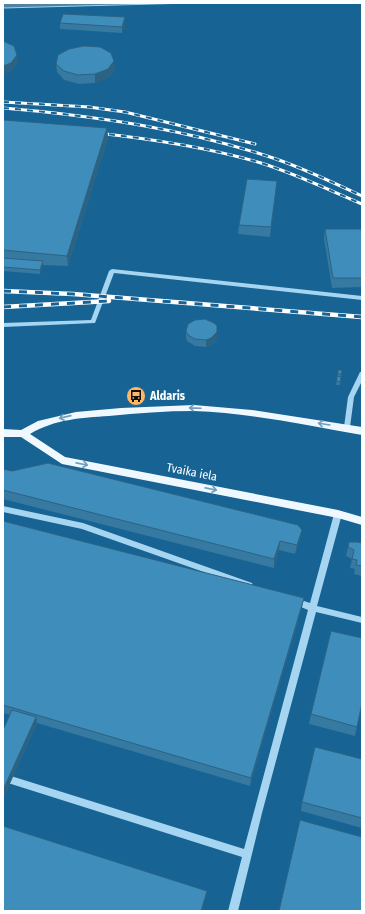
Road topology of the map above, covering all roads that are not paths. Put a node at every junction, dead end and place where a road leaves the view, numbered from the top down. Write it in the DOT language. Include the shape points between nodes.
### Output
graph roads {
  1 [pos="362,298"];
  2 [pos="3,325"];
  3 [pos="362,374"];
  4 [pos="347,428"];
  5 [pos="362,431"];
  6 [pos="3,432"];
  7 [pos="23,434"];
  8 [pos="3,509"];
  9 [pos="338,514"];
  10 [pos="362,521"];
  11 [pos="254,587"];
  12 [pos="284,597"];
  13 [pos="314,608"];
  14 [pos="362,620"];
  15 [pos="11,780"];
  16 [pos="247,854"];
  17 [pos="233,911"];
  1 -- 2 [label="lane" via="112,271 93,322"];
  3 -- 4 [label="lane" via="351,397"];
  4 -- 5 [label="main road"];
  4 -- 7 [label="main road, one-way" via="252,413 194,408 76,415 41,423"];
  6 -- 7 [label="main road, Tvaika iela"];
  7 -- 9 [label="main road, Tvaika iela, one-way" via="62,460"];
  8 -- 11 [label="lane" via="83,526"];
  9 -- 10 [label="main road, Tvaika iela"];
  9 -- 13 [label="lane" via="325,555"];
  12 -- 13 [label="lane"];
  13 -- 14 [label="lane"];
  13 -- 16 [label="lane"];
  15 -- 16 [label="lane"];
  16 -- 17 [label="lane"];
}
